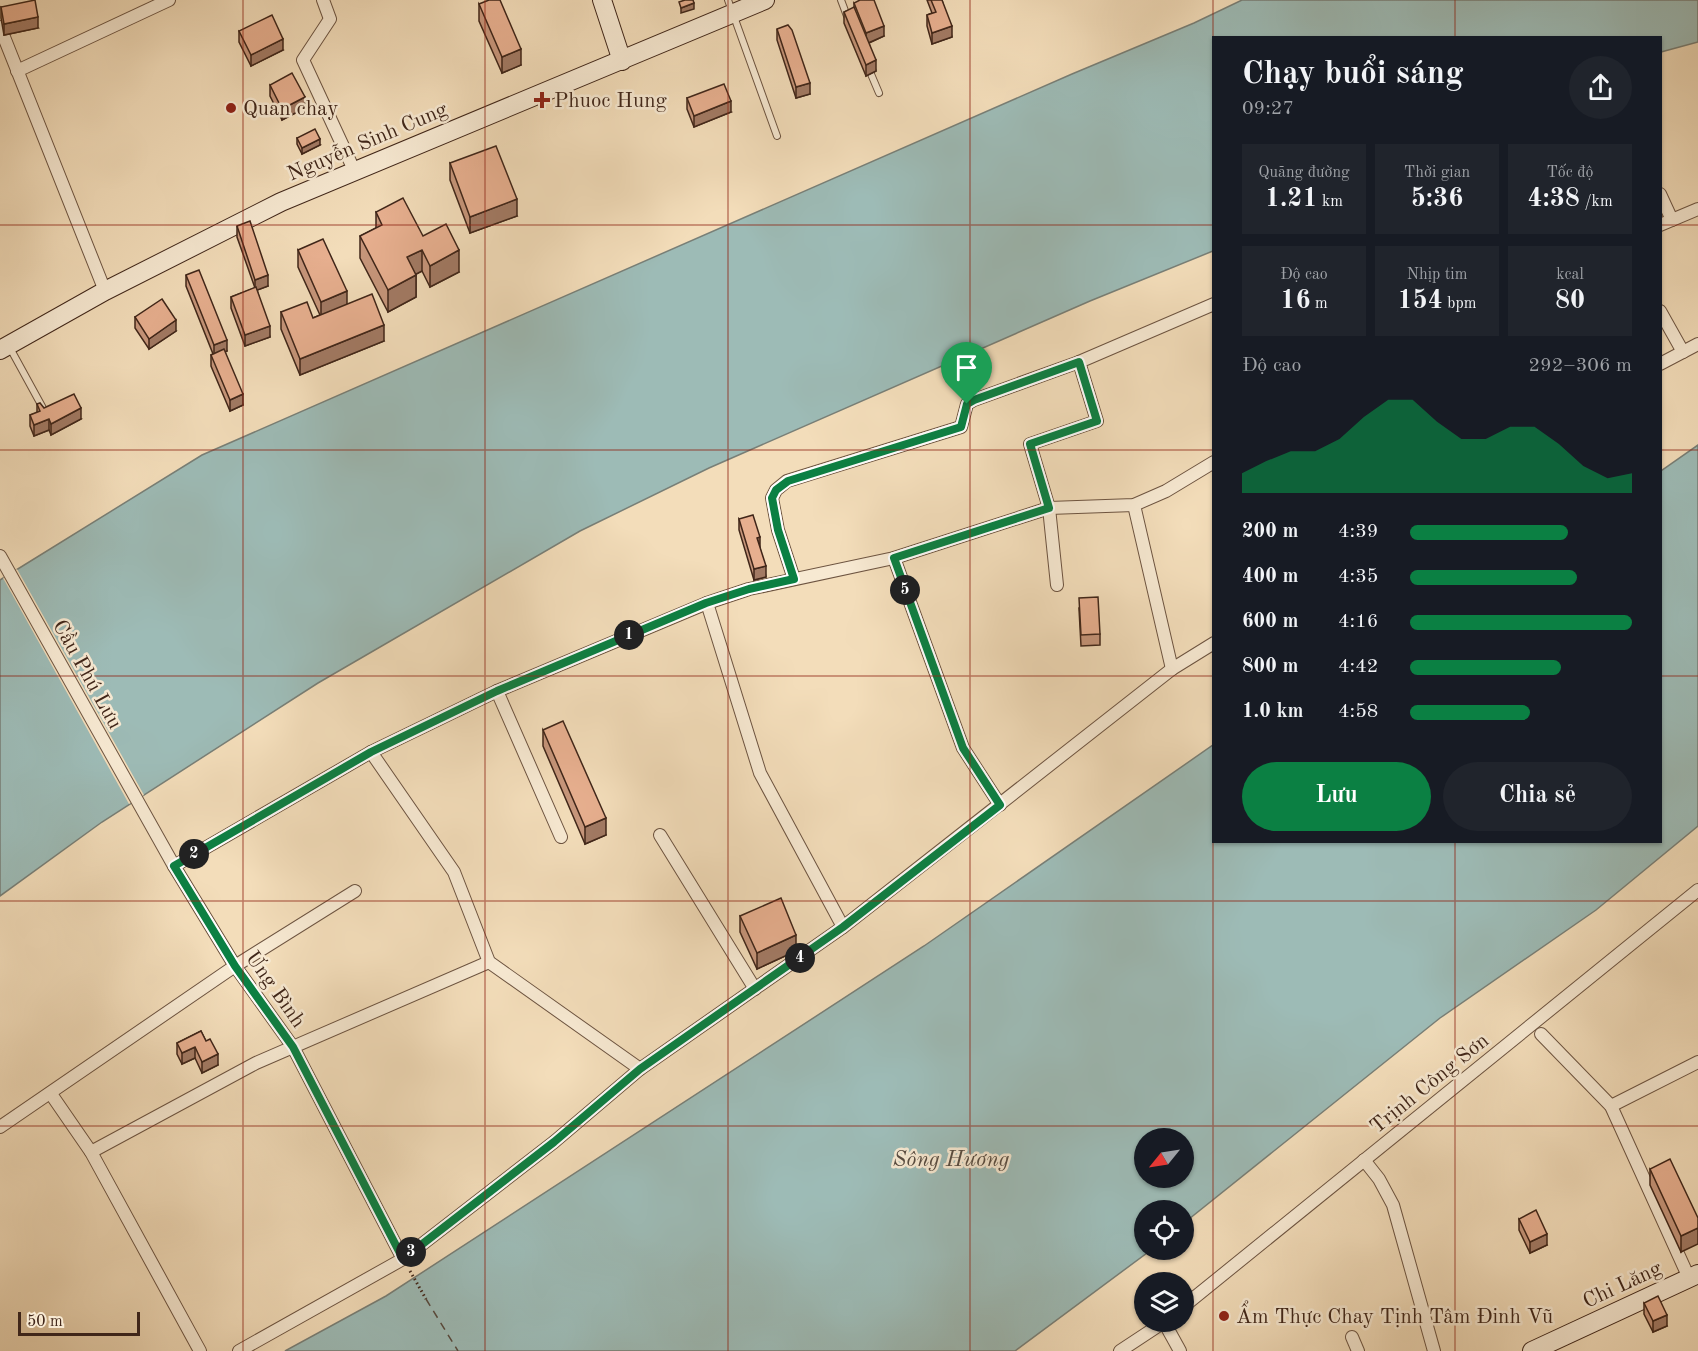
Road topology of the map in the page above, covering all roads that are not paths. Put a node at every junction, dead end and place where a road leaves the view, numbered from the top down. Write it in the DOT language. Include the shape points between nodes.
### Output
graph roads {
  1 [pos="169,0"];
  2 [pos="323,0"];
  3 [pos="602,0"];
  4 [pos="765,0"];
  5 [pos="841,0"];
  6 [pos="730,7"];
  7 [pos="849,21"];
  8 [pos="0,27"];
  9 [pos="622,61"];
  10 [pos="866,62"];
  11 [pos="17,71"];
  12 [pos="879,93"];
  13 [pos="777,136"];
  14 [pos="354,170"];
  15 [pos="1662,204"];
  16 [pos="1698,210"];
  17 [pos="1666,223"];
  18 [pos="105,291"];
  19 [pos="1212,305"];
  20 [pos="1662,315"];
  21 [pos="1698,344"];
  22 [pos="4,347"];
  23 [pos="1683,352"];
  24 [pos="1079,362"];
  25 [pos="1662,363"];
  26 [pos="46,413"];
  27 [pos="1212,463"];
  28 [pos="1134,505"];
  29 [pos="1049,508"];
  30 [pos="0,556"];
  31 [pos="894,558"];
  32 [pos="794,579"];
  33 [pos="1057,585"];
  34 [pos="706,603"];
  35 [pos="1212,644"];
  36 [pos="1172,669"];
  37 [pos="497,691"];
  38 [pos="371,752"];
  39 [pos="1000,805"];
  40 [pos="142,811"];
  41 [pos="660,835"];
  42 [pos="561,837"];
  43 [pos="174,866"];
  44 [pos="1698,890"];
  45 [pos="355,891"];
  46 [pos="843,927"];
  47 [pos="489,962"];
  48 [pos="235,966"];
  49 [pos="755,989"];
  50 [pos="1541,1034"];
  51 [pos="293,1047"];
  52 [pos="1698,1062"];
  53 [pos="640,1069"];
  54 [pos="51,1094"];
  55 [pos="1611,1106"];
  56 [pos="0,1128"];
  57 [pos="91,1152"];
  58 [pos="1364,1160"];
  59 [pos="403,1259"];
  60 [pos="1693,1276"];
  61 [pos="1194,1298"];
  62 [pos="1149,1332"];
  63 [pos="1170,1332"];
  64 [pos="1352,1337"];
  65 [pos="1556,1346"];
  66 [pos="200,1351"];
  67 [pos="239,1351"];
  68 [pos="1120,1351"];
  69 [pos="1180,1351"];
  70 [pos="1358,1351"];
  71 [pos="1434,1351"];
  72 [pos="1532,1351"];
  1 -- 11 [label="street"];
  2 -- 14 [label="street" via="330,19 303,60"];
  3 -- 9 [label="main road"];
  4 -- 6 [label="main road, Nguyễn Sinh Cung"];
  5 -- 7 [label="lane"];
  6 -- 9 [label="main road, Nguyễn Sinh Cung"];
  6 -- 13 [label="lane"];
  8 -- 11 [label="street"];
  9 -- 14 [label="main road, Nguyễn Sinh Cung"];
  10 -- 12 [label="lane"];
  11 -- 18 [label="street"];
  14 -- 18 [label="main road, Nguyễn Sinh Cung" via="281,202"];
  15 -- 17 [label="street"];
  16 -- 17 [label="street"];
  18 -- 22 [label="main road, Nguyễn Sinh Cung"];
  19 -- 24 [label="street"];
  20 -- 23 [label="street"];
  21 -- 23 [label="street"];
  22 -- 26 [label="lane"];
  23 -- 25 [label="street"];
  24 -- 29 [label="street" via="1097,421 1030,444"];
  24 -- 32 [label="street" via="974,400 967,404 961,427 788,481 776,490 772,498 778,530"];
  27 -- 28 [label="street"];
  28 -- 29 [label="street"];
  28 -- 36 [label="street"];
  29 -- 31 [label="street"];
  29 -- 33 [label="street"];
  30 -- 40 [label="street, Cầu Phú Lưu"];
  31 -- 32 [label="street"];
  31 -- 39 [label="street" via="963,748"];
  32 -- 34 [label="street"];
  34 -- 37 [label="street"];
  34 -- 46 [label="street" via="760,773"];
  35 -- 36 [label="street"];
  36 -- 39 [label="street"];
  37 -- 38 [label="street"];
  37 -- 42 [label="street"];
  38 -- 43 [label="street"];
  38 -- 47 [label="street" via="454,872"];
  39 -- 46 [label="street"];
  40 -- 43 [label="street, Ưng Bình"];
  41 -- 49 [label="street"];
  43 -- 48 [label="street, Ưng Bình"];
  44 -- 58 [label="street, Trịnh Công Sơn"];
  45 -- 48 [label="street"];
  46 -- 49 [label="street"];
  47 -- 51 [label="street"];
  47 -- 53 [label="street"];
  48 -- 51 [label="street, Ưng Bình"];
  48 -- 54 [label="street"];
  49 -- 53 [label="street"];
  50 -- 55 [label="street"];
  51 -- 57 [label="street"];
  51 -- 59 [label="street, Ưng Bình"];
  52 -- 55 [label="street"];
  53 -- 59 [label="street" via="554,1142"];
  54 -- 56 [label="street"];
  54 -- 57 [label="street"];
  55 -- 60 [label="street"];
  57 -- 66 [label="street"];
  58 -- 61 [label="street, Trịnh Công Sơn"];
  58 -- 71 [label="street" via="1394,1205"];
  59 -- 67 [label="street"];
  60 -- 65 [label="main road, Chi Lăng"];
  62 -- 68 [label="street"];
  63 -- 69 [label="street"];
  64 -- 70 [label="street"];
  65 -- 72 [label="main road, Chi Lăng"];
}
